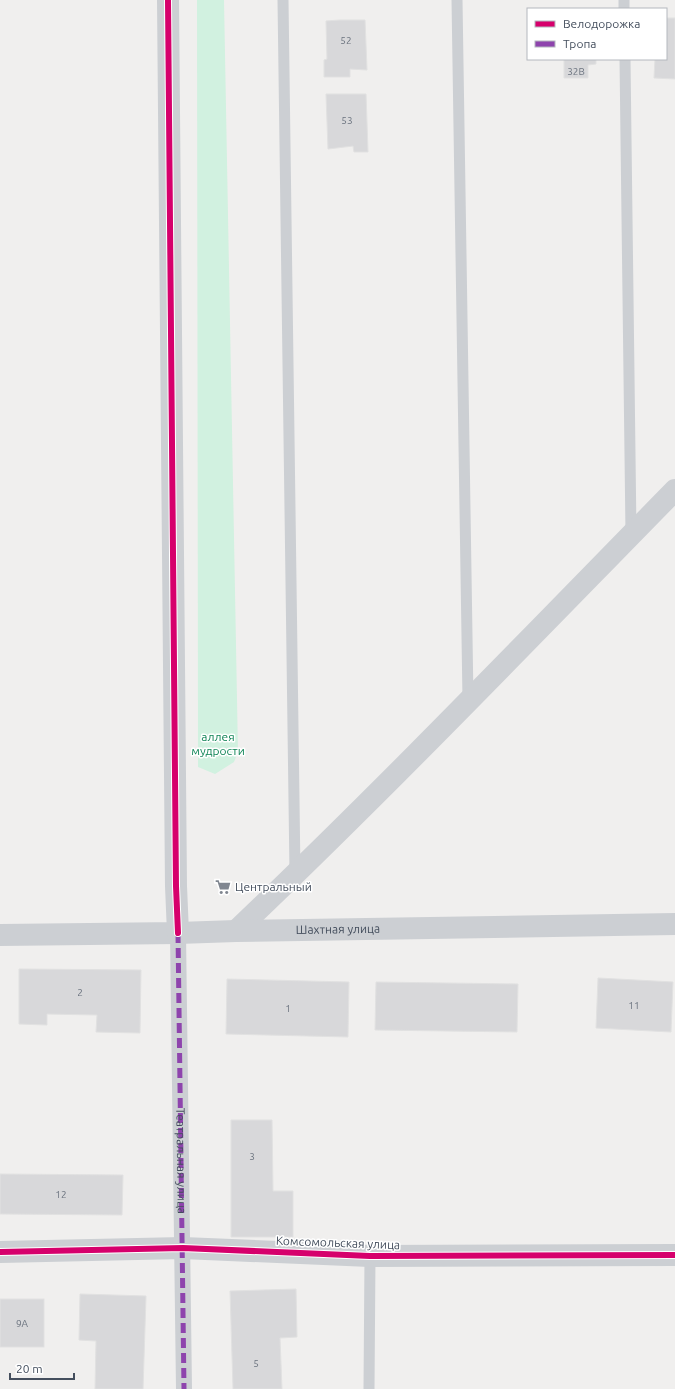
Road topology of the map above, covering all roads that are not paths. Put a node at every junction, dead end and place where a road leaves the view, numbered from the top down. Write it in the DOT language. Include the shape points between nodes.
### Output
graph roads {
  1 [pos="168,0"];
  2 [pos="283,0"];
  3 [pos="457,0"];
  4 [pos="624,60"];
  5 [pos="675,490"];
  6 [pos="631,534"];
  7 [pos="468,701"];
  8 [pos="295,874"];
  9 [pos="675,924"];
  10 [pos="236,931"];
  11 [pos="178,933"];
  12 [pos="0,935"];
  13 [pos="183,1248"];
  14 [pos="0,1252"];
  15 [pos="675,1255"];
  16 [pos="370,1256"];
  17 [pos="184,1389"];
  18 [pos="369,1389"];
  1 -- 11 [label="street"];
  2 -- 8 [label="lane"];
  3 -- 7 [label="lane"];
  4 -- 6 [label="lane"];
  5 -- 6 [label="street"];
  6 -- 7 [label="street"];
  7 -- 8 [label="street"];
  8 -- 10 [label="street"];
  9 -- 10 [label="street, Шахтная улица"];
  10 -- 11 [label="street, Шахтная улица"];
  11 -- 12 [label="street, Шахтная улица"];
  11 -- 13 [label="street, Театральная улица"];
  13 -- 14 [label="street, Комсомольская улица"];
  13 -- 16 [label="street, Комсомольская улица"];
  13 -- 17 [label="street, Театральная улица"];
  15 -- 16 [label="street, Комсомольская улица"];
  16 -- 18 [label="lane"];
}
